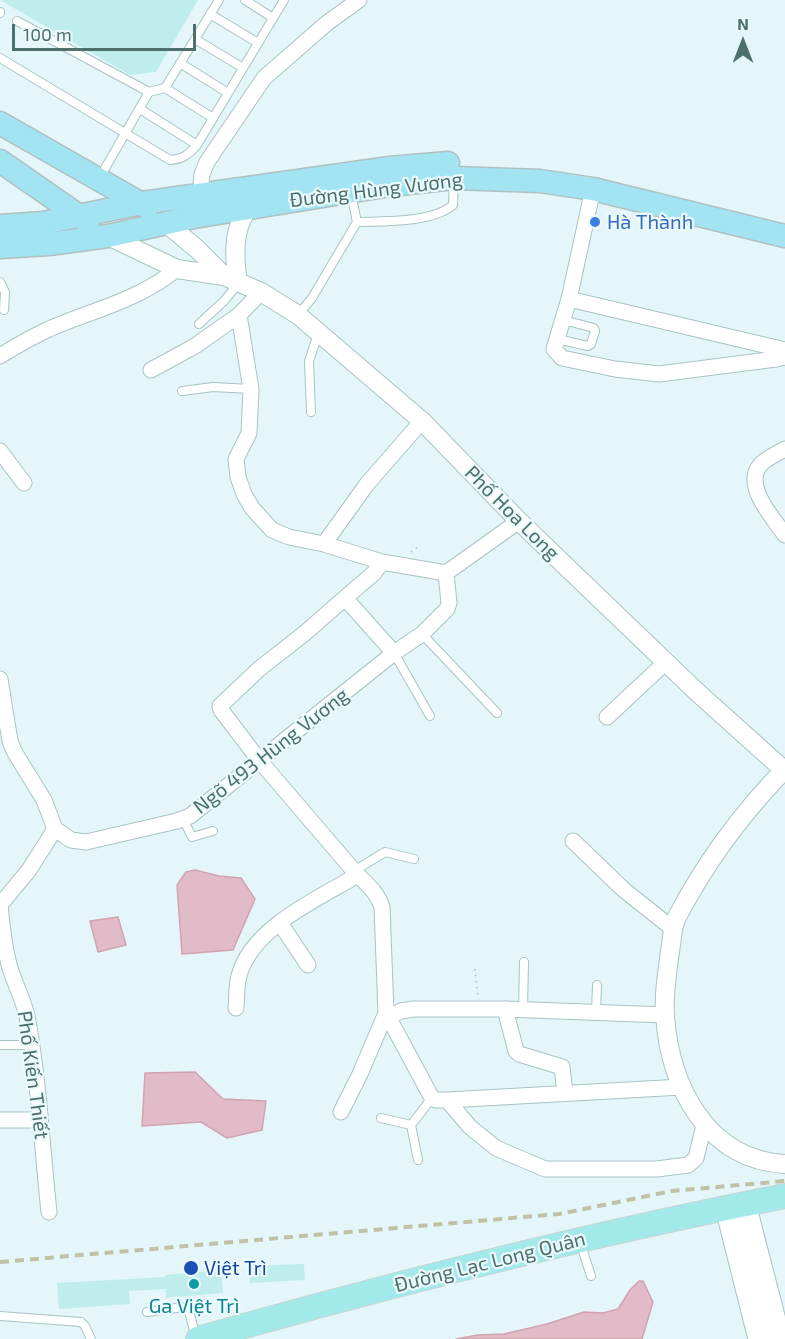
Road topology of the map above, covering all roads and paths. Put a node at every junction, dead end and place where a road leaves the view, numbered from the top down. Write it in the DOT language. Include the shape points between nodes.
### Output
graph roads {
  1 [pos="219,0"];
  2 [pos="245,0"];
  3 [pos="284,0"];
  4 [pos="359,0"];
  5 [pos="210,14"];
  6 [pos="273,18"];
  7 [pos="17,21"];
  8 [pos="195,39"];
  9 [pos="258,43"];
  10 [pos="0,58"];
  11 [pos="180,63"];
  12 [pos="243,68"];
  13 [pos="165,88"];
  14 [pos="148,92"];
  15 [pos="228,93"];
  16 [pos="140,109"];
  17 [pos="213,118"];
  18 [pos="0,123"];
  19 [pos="125,134"];
  20 [pos="197,145"];
  21 [pos="0,161"];
  22 [pos="454,178"];
  23 [pos="99,179"];
  24 [pos="593,189"];
  25 [pos="351,191"];
  26 [pos="200,196"];
  27 [pos="142,203"];
  28 [pos="249,208"];
  29 [pos="81,217"];
  30 [pos="785,220"];
  31 [pos="357,222"];
  32 [pos="166,223"];
  33 [pos="0,226"];
  34 [pos="108,236"];
  35 [pos="785,236"];
  36 [pos="0,247"];
  37 [pos="177,269"];
  38 [pos="231,279"];
  39 [pos="0,282"];
  40 [pos="261,292"];
  41 [pos="569,299"];
  42 [pos="4,310"];
  43 [pos="239,315"];
  44 [pos="298,315"];
  45 [pos="563,320"];
  46 [pos="199,324"];
  47 [pos="319,332"];
  48 [pos="557,339"];
  49 [pos="785,350"];
  50 [pos="0,356"];
  51 [pos="785,357"];
  52 [pos="151,370"];
  53 [pos="251,389"];
  54 [pos="182,391"];
  55 [pos="311,412"];
  56 [pos="422,421"];
  57 [pos="785,449"];
  58 [pos="0,451"];
  59 [pos="24,483"];
  60 [pos="519,521"];
  61 [pos="785,535"];
  62 [pos="324,544"];
  63 [pos="382,562"];
  64 [pos="446,573"];
  65 [pos="345,598"];
  66 [pos="422,634"];
  67 [pos="394,653"];
  68 [pos="666,662"];
  69 [pos="0,679"];
  70 [pos="497,713"];
  71 [pos="430,716"];
  72 [pos="607,717"];
  73 [pos="260,760"];
  74 [pos="785,770"];
  75 [pos="183,819"];
  76 [pos="55,829"];
  77 [pos="213,831"];
  78 [pos="573,841"];
  79 [pos="414,859"];
  80 [pos="356,873"];
  81 [pos="0,905"];
  82 [pos="280,923"];
  83 [pos="673,929"];
  84 [pos="524,962"];
  85 [pos="308,965"];
  86 [pos="475,969"];
  87 [pos="597,985"];
  88 [pos="236,1008"];
  89 [pos="480,1008"];
  90 [pos="505,1009"];
  91 [pos="523,1009"];
  92 [pos="596,1012"];
  93 [pos="388,1015"];
  94 [pos="665,1015"];
  95 [pos="31,1045"];
  96 [pos="0,1046"];
  97 [pos="682,1087"];
  98 [pos="565,1093"];
  99 [pos="439,1099"];
  100 [pos="341,1112"];
  101 [pos="381,1118"];
  102 [pos="0,1120"];
  103 [pos="39,1120"];
  104 [pos="411,1125"];
  105 [pos="705,1125"];
  106 [pos="418,1160"];
  107 [pos="785,1164"];
  108 [pos="785,1196"];
  109 [pos="736,1206"];
  110 [pos="49,1212"];
  111 [pos="580,1240"];
  112 [pos="591,1276"];
  113 [pos="206,1304"];
  114 [pos="188,1307"];
  115 [pos="147,1312"];
  116 [pos="0,1316"];
  117 [pos="91,1339"];
  118 [pos="197,1339"];
  119 [pos="759,1339"];
  120 [pos="777,1339"];
  1 -- 5 [label="lane"];
  2 -- 6 [label="lane"];
  3 -- 6 [label="lane"];
  4 -- 26 [label="street" via="264,78 207,162"];
  5 -- 8 [label="lane"];
  5 -- 9 [label="lane"];
  6 -- 9 [label="lane"];
  7 -- 14 [label="lane"];
  8 -- 11 [label="lane"];
  8 -- 12 [label="lane"];
  9 -- 12 [label="lane"];
  10 -- 19 [label="lane"];
  11 -- 13 [label="lane"];
  11 -- 15 [label="lane"];
  12 -- 15 [label="lane"];
  13 -- 14 [label="lane"];
  13 -- 17 [label="lane"];
  14 -- 16 [label="lane"];
  15 -- 17 [label="lane"];
  16 -- 19 [label="lane"];
  16 -- 20 [label="lane"];
  17 -- 20 [label="lane"];
  18 -- 23 [label="main road"];
  19 -- 20 [label="lane" via="170,160 187,156"];
  19 -- 23 [label="lane"];
  21 -- 29 [label="main road"];
  22 -- 24 [label="main road, Đường Hùng Vương" via="540,181"];
  22 -- 25 [label="main road, Đường Hùng Vương"];
  22 -- 31 [label="lane" via="453,205 448,209 434,215"];
  23 -- 27 [label="main road"];
  24 -- 35 [label="main road, Đường Hùng Vương"];
  24 -- 41 [label="street"];
  25 -- 28 [label="main road, Đường Hùng Vương"];
  25 -- 31 [label="lane"];
  26 -- 27 [label="main road, Đường Hùng Vương"];
  26 -- 30 [label="main road, Đường Hùng Vương" via="442,163 543,165"];
  27 -- 29 [label="main road, Đường Hùng Vương"];
  27 -- 32 [label="main road"];
  28 -- 32 [label="main road, Đường Hùng Vương"];
  28 -- 38 [label="street" via="239,227"];
  29 -- 33 [label="main road, Đường Hùng Vương"];
  29 -- 34 [label="main road"];
  31 -- 44 [label="lane"];
  32 -- 34 [label="main road, Đường Hùng Vương"];
  32 -- 38 [label="street, Phố Hoa Long"];
  34 -- 36 [label="main road, Đường Hùng Vương"];
  34 -- 37 [label="street, Phố Hoa Long"];
  37 -- 38 [label="street, Phố Hoa Long"];
  37 -- 50 [label="street" via="141,293 49,329"];
  38 -- 40 [label="street, Phố Hoa Long"];
  38 -- 46 [label="lane" via="224,301"];
  39 -- 42 [label="lane" via="5,292"];
  40 -- 43 [label="street"];
  40 -- 44 [label="street, Phố Hoa Long"];
  41 -- 45 [label="street"];
  41 -- 49 [label="street"];
  43 -- 52 [label="street"];
  43 -- 53 [label="street"];
  44 -- 47 [label="street, Phố Hoa Long"];
  45 -- 48 [label="street"];
  45 -- 48 [label="lane" via="594,328 593,338 588,346"];
  47 -- 55 [label="lane" via="309,361"];
  47 -- 56 [label="street, Phố Hoa Long"];
  48 -- 51 [label="street" via="554,349 562,358 659,374"];
  53 -- 54 [label="lane" via="206,387"];
  53 -- 62 [label="street" via="249,433 236,459 244,494 272,530"];
  56 -- 60 [label="street, Phố Hoa Long"];
  56 -- 62 [label="street" via="367,484"];
  57 -- 61 [label="street" via="761,464 754,485"];
  58 -- 59 [label="street"];
  60 -- 64 [label="street"];
  60 -- 68 [label="street, Phố Hoa Long"];
  62 -- 63 [label="street"];
  63 -- 64 [label="street"];
  63 -- 65 [label="street"];
  64 -- 66 [label="street, Ngõ 493 Hùng Vương" via="447,609"];
  65 -- 67 [label="street"];
  65 -- 73 [label="street" via="221,703 220,710"];
  66 -- 67 [label="street, Ngõ 493 Hùng Vương"];
  66 -- 70 [label="lane"];
  67 -- 71 [label="lane"];
  67 -- 73 [label="street, Ngõ 493 Hùng Vương"];
  68 -- 72 [label="street"];
  68 -- 74 [label="street, Phố Hoa Long"];
  69 -- 76 [label="street" via="10,741 44,800"];
  73 -- 75 [label="street, Ngõ 493 Hùng Vương"];
  73 -- 80 [label="street"];
  74 -- 83 [label="street" via="712,856"];
  75 -- 76 [label="street, Ngõ 493 Hùng Vương" via="86,842 71,840"];
  75 -- 77 [label="lane" via="192,837"];
  76 -- 81 [label="street"];
  78 -- 83 [label="street" via="624,890"];
  79 -- 80 [label="lane" via="385,852"];
  80 -- 82 [label="street"];
  80 -- 93 [label="street" via="376,894 382,907"];
  81 -- 95 [label="street, Phố Kiến Thiết" via="4,944 23,1001"];
  82 -- 85 [label="street"];
  82 -- 88 [label="street" via="255,945 245,961 239,975"];
  83 -- 94 [label="street"];
  84 -- 91 [label="lane"];
  86 -- 89 [label="path"];
  87 -- 92 [label="lane"];
  89 -- 90 [label="street"];
  89 -- 93 [label="street" via="407,1009"];
  90 -- 91 [label="street"];
  90 -- 98 [label="street" via="516,1051 562,1067"];
  91 -- 92 [label="street"];
  92 -- 94 [label="street"];
  93 -- 99 [label="street"];
  93 -- 100 [label="street"];
  94 -- 97 [label="street" via="671,1055"];
  95 -- 96 [label="lane"];
  95 -- 103 [label="street, Phố Kiến Thiết"];
  97 -- 98 [label="street"];
  97 -- 105 [label="street"];
  98 -- 99 [label="street"];
  99 -- 104 [label="lane"];
  99 -- 105 [label="street" via="496,1148 545,1169 657,1169 688,1165 696,1158"];
  101 -- 104 [label="lane"];
  102 -- 103 [label="street"];
  103 -- 110 [label="street, Phố Kiến Thiết"];
  104 -- 106 [label="lane"];
  105 -- 107 [label="street" via="735,1152 758,1161"];
  108 -- 109 [label="highway, Đường Lạc Long Quân"];
  109 -- 111 [label="highway, Đường Lạc Long Quân"];
  109 -- 119 [label="main road"];
  109 -- 120 [label="main road" via="776,1324"];
  111 -- 112 [label="lane"];
  111 -- 118 [label="highway, Đường Lạc Long Quân" via="345,1297"];
  113 -- 114 [label="lane"];
  114 -- 115 [label="lane"];
  114 -- 118 [label="lane"];
  116 -- 117 [label="lane" via="81,1322"];
}
